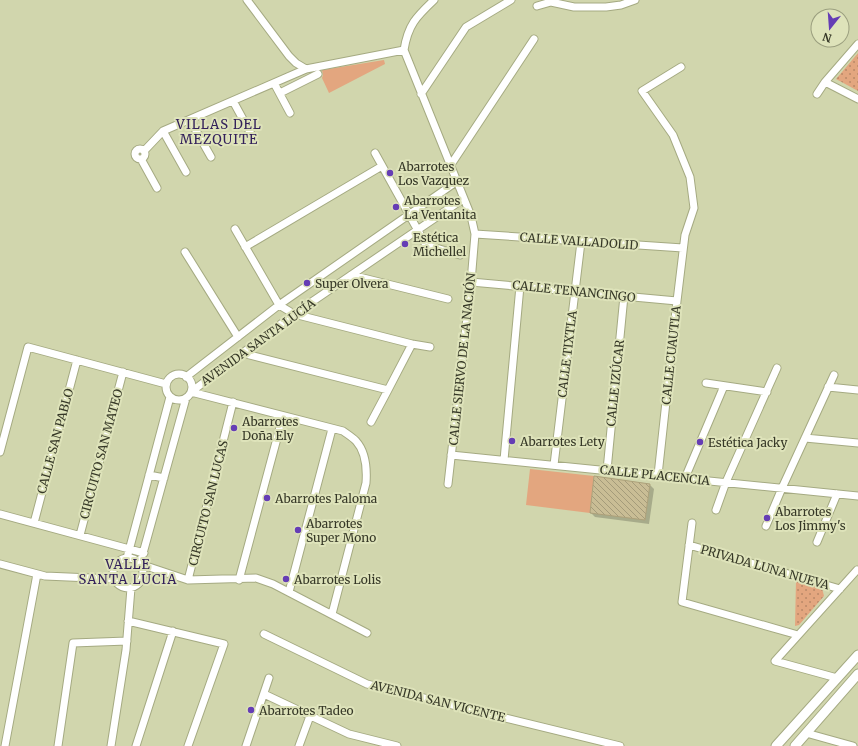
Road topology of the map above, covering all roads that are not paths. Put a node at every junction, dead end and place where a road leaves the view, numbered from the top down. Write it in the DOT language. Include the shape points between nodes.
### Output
graph roads {
  1 [pos="247,0"];
  2 [pos="434,0"];
  3 [pos="511,0"];
  4 [pos="635,0"];
  5 [pos="605,3"];
  6 [pos="537,6"];
  7 [pos="534,39"];
  8 [pos="858,44"];
  9 [pos="404,50"];
  10 [pos="681,67"];
  11 [pos="306,69"];
  12 [pos="318,74"];
  13 [pos="825,82"];
  14 [pos="274,83"];
  15 [pos="280,93"];
  16 [pos="421,94"];
  17 [pos="817,94"];
  18 [pos="858,99"];
  19 [pos="233,101"];
  20 [pos="290,113"];
  21 [pos="190,120"];
  22 [pos="164,131"];
  23 [pos="251,134"];
  24 [pos="375,153"];
  25 [pos="211,157"];
  26 [pos="382,166"];
  27 [pos="450,166"];
  28 [pos="186,172"];
  29 [pos="456,182"];
  30 [pos="156,188"];
  31 [pos="463,198"];
  32 [pos="409,215"];
  33 [pos="234,229"];
  34 [pos="418,230"];
  35 [pos="475,234"];
  36 [pos="581,242"];
  37 [pos="245,247"];
  38 [pos="683,248"];
  39 [pos="185,252"];
  40 [pos="460,255"];
  41 [pos="351,275"];
  42 [pos="471,282"];
  43 [pos="520,286"];
  44 [pos="575,291"];
  45 [pos="624,296"];
  46 [pos="448,299"];
  47 [pos="676,301"];
  48 [pos="279,305"];
  49 [pos="294,314"];
  50 [pos="238,337"];
  51 [pos="412,344"];
  52 [pos="430,347"];
  53 [pos="242,353"];
  54 [pos="77,360"];
  55 [pos="777,368"];
  56 [pos="123,372"];
  57 [pos="834,375"];
  58 [pos="186,377"];
  59 [pos="706,383"];
  60 [pos="166,384"];
  61 [pos="724,386"];
  62 [pos="828,387"];
  63 [pos="388,390"];
  64 [pos="858,390"];
  65 [pos="191,392"];
  66 [pos="766,392"];
  67 [pos="170,397"];
  68 [pos="186,398"];
  69 [pos="233,402"];
  70 [pos="283,416"];
  71 [pos="371,422"];
  72 [pos="332,429"];
  73 [pos="805,438"];
  74 [pos="858,443"];
  75 [pos="0,452"];
  76 [pos="451,454"];
  77 [pos="504,460"];
  78 [pos="554,465"];
  79 [pos="607,470"];
  80 [pos="149,475"];
  81 [pos="658,475"];
  82 [pos="164,478"];
  83 [pos="685,478"];
  84 [pos="726,482"];
  85 [pos="448,484"];
  86 [pos="782,488"];
  87 [pos="837,494"];
  88 [pos="858,496"];
  89 [pos="716,510"];
  90 [pos="0,514"];
  91 [pos="34,523"];
  92 [pos="692,523"];
  93 [pos="766,526"];
  94 [pos="80,535"];
  95 [pos="817,542"];
  96 [pos="689,545"];
  97 [pos="130,549"];
  98 [pos="144,552"];
  99 [pos="127,558"];
  100 [pos="0,564"];
  101 [pos="140,564"];
  102 [pos="857,570"];
  103 [pos="37,574"];
  104 [pos="114,580"];
  105 [pos="188,580"];
  106 [pos="239,580"];
  107 [pos="131,588"];
  108 [pos="840,589"];
  109 [pos="289,592"];
  110 [pos="332,614"];
  111 [pos="128,621"];
  112 [pos="173,631"];
  113 [pos="367,633"];
  114 [pos="264,634"];
  115 [pos="798,635"];
  116 [pos="127,641"];
  117 [pos="858,655"];
  118 [pos="858,674"];
  119 [pos="269,678"];
  120 [pos="837,678"];
  121 [pos="847,687"];
  122 [pos="264,694"];
  123 [pos="310,716"];
  124 [pos="796,724"];
  125 [pos="806,733"];
  126 [pos="0,744"];
  127 [pos="5,746"];
  128 [pos="58,746"];
  129 [pos="111,746"];
  130 [pos="136,746"];
  131 [pos="188,746"];
  132 [pos="246,746"];
  133 [pos="299,746"];
  134 [pos="397,746"];
  135 [pos="620,746"];
  136 [pos="776,746"];
  137 [pos="795,746"];
  138 [pos="852,746"];
  1 -- 11 [label="street" via="289,56"];
  2 -- 9 [label="street" via="410,26"];
  3 -- 16 [label="street" via="466,27"];
  4 -- 5 [label="street" via="621,5"];
  5 -- 6 [label="street" via="574,7 551,2"];
  7 -- 27 [label="street"];
  8 -- 13 [label="street"];
  9 -- 11 [label="street"];
  9 -- 16 [label="street, CALLE SIERVO DE LA NACIÓN"];
  10 -- 38 [label="street, CALLE CUAUTLA" via="642,91 673,135 690,177 694,208"];
  11 -- 14 [label="street"];
  12 -- 15 [label="street"];
  13 -- 17 [label="street"];
  13 -- 18 [label="street"];
  14 -- 15 [label="street"];
  14 -- 19 [label="street"];
  15 -- 20 [label="street"];
  16 -- 27 [label="street, CALLE SIERVO DE LA NACIÓN"];
  19 -- 21 [label="street"];
  19 -- 23 [label="street"];
  21 -- 22 [label="street"];
  21 -- 25 [label="street"];
  22 -- 28 [label="street"];
  22 -- 30 [label="street" via="144,150 138,149 136,152 137,158 141,159"];
  24 -- 26 [label="street"];
  26 -- 32 [label="street"];
  26 -- 37 [label="street"];
  27 -- 29 [label="street, CALLE SIERVO DE LA NACIÓN"];
  29 -- 31 [label="street, CALLE SIERVO DE LA NACIÓN"];
  29 -- 32 [label="street, AVENIDA SANTA LUCÍA"];
  31 -- 34 [label="street, AVENIDA SANTA LUCÍA"];
  31 -- 35 [label="street, CALLE SIERVO DE LA NACIÓN"];
  32 -- 34 [label="street"];
  32 -- 48 [label="street, AVENIDA SANTA LUCÍA"];
  33 -- 37 [label="street"];
  34 -- 40 [label="street" via="426,245"];
  34 -- 41 [label="street, AVENIDA SANTA LUCÍA"];
  35 -- 36 [label="street, CALLE VALLADOLID"];
  35 -- 42 [label="street, CALLE SIERVO DE LA NACIÓN"];
  36 -- 38 [label="street, CALLE VALLADOLID"];
  36 -- 44 [label="street, CALLE TIXTLA"];
  37 -- 48 [label="street"];
  38 -- 47 [label="street, CALLE CUAUTLA"];
  39 -- 50 [label="street"];
  41 -- 46 [label="street"];
  41 -- 49 [label="street, AVENIDA SANTA LUCÍA"];
  42 -- 43 [label="street, CALLE TENANCINGO"];
  42 -- 76 [label="street, CALLE SIERVO DE LA NACIÓN"];
  43 -- 44 [label="street, CALLE TENANCINGO"];
  43 -- 77 [label="street"];
  44 -- 45 [label="street, CALLE TENANCINGO"];
  44 -- 78 [label="street, CALLE TIXTLA"];
  45 -- 47 [label="street, CALLE TENANCINGO"];
  45 -- 79 [label="street, CALLE IZÚCAR"];
  47 -- 81 [label="street, CALLE CUAUTLA"];
  48 -- 49 [label="street"];
  48 -- 50 [label="street, AVENIDA SANTA LUCÍA"];
  49 -- 51 [label="street"];
  49 -- 53 [label="street, AVENIDA SANTA LUCÍA"];
  50 -- 58 [label="street, AVENIDA SANTA LUCÍA"];
  51 -- 52 [label="street"];
  51 -- 63 [label="street"];
  53 -- 63 [label="street"];
  53 -- 65 [label="street, AVENIDA SANTA LUCÍA"];
  54 -- 56 [label="street, CIRCUITO SAN MATEO"];
  54 -- 75 [label="street, CIRCUITO SAN MATEO" via="28,347"];
  54 -- 91 [label="street, CALLE SAN PABLO"];
  55 -- 66 [label="street"];
  56 -- 60 [label="street, CIRCUITO SAN MATEO"];
  56 -- 94 [label="street, CIRCUITO SAN MATEO"];
  57 -- 62 [label="street"];
  58 -- 60 [label="street" via="174,375"];
  58 -- 65 [label="street" via="192,386"];
  59 -- 61 [label="street"];
  60 -- 67 [label="street" via="166,391"];
  61 -- 66 [label="street"];
  61 -- 83 [label="street"];
  62 -- 64 [label="street"];
  62 -- 73 [label="street"];
  63 -- 71 [label="street"];
  65 -- 68 [label="street"];
  65 -- 69 [label="street"];
  66 -- 84 [label="street"];
  67 -- 68 [label="street" via="178,400"];
  67 -- 80 [label="street"];
  68 -- 82 [label="street"];
  69 -- 70 [label="street"];
  69 -- 105 [label="street, CIRCUITO SAN LUCAS"];
  70 -- 72 [label="street"];
  70 -- 106 [label="street"];
  72 -- 109 [label="street"];
  72 -- 110 [label="street" via="343,431 356,441 366,465 367,475"];
  73 -- 74 [label="street"];
  73 -- 86 [label="street"];
  76 -- 77 [label="street, CALLE PLACENCIA"];
  76 -- 85 [label="street, CALLE SIERVO DE LA NACIÓN"];
  77 -- 78 [label="street, CALLE PLACENCIA"];
  78 -- 79 [label="street, CALLE PLACENCIA"];
  79 -- 81 [label="street, CALLE PLACENCIA"];
  80 -- 82 [label="street"];
  80 -- 97 [label="street"];
  81 -- 83 [label="street, CALLE PLACENCIA"];
  82 -- 98 [label="street"];
  83 -- 84 [label="street, CALLE PLACENCIA"];
  84 -- 86 [label="street, CALLE PLACENCIA"];
  84 -- 89 [label="street"];
  86 -- 87 [label="street, CALLE PLACENCIA"];
  86 -- 93 [label="street"];
  87 -- 88 [label="street, CALLE PLACENCIA"];
  87 -- 95 [label="street"];
  90 -- 91 [label="street, CIRCUITO SAN MATEO"];
  91 -- 94 [label="street, CIRCUITO SAN MATEO"];
  92 -- 96 [label="street, PRIVADA LUNA NUEVA"];
  94 -- 97 [label="street, CIRCUITO SAN MATEO"];
  96 -- 108 [label="street, PRIVADA LUNA NUEVA"];
  96 -- 115 [label="street, PRIVADA LUNA NUEVA" via="682,602"];
  97 -- 98 [label="street, CIRCUITO SAN MATEO"];
  97 -- 99 [label="street"];
  98 -- 101 [label="street"];
  99 -- 101 [label="street"];
  99 -- 104 [label="street" via="115,566"];
  100 -- 103 [label="street"];
  101 -- 105 [label="street, CIRCUITO SAN LUCAS"];
  101 -- 107 [label="street" via="142,579"];
  102 -- 108 [label="street, PRIVADA LUNA NUEVA"];
  103 -- 104 [label="street"];
  103 -- 127 [label="street"];
  104 -- 107 [label="street" via="121,586"];
  105 -- 106 [label="street, CIRCUITO SAN LUCAS"];
  106 -- 109 [label="street, CIRCUITO SAN LUCAS" via="256,578"];
  107 -- 111 [label="street"];
  108 -- 115 [label="street, PRIVADA LUNA NUEVA"];
  109 -- 110 [label="street, CIRCUITO SAN LUCAS"];
  110 -- 113 [label="street, CIRCUITO SAN LUCAS"];
  111 -- 112 [label="street"];
  111 -- 116 [label="street"];
  112 -- 130 [label="street"];
  112 -- 131 [label="street" via="224,644"];
  114 -- 135 [label="street, AVENIDA SAN VICENTE" via="367,684"];
  115 -- 120 [label="street, PRIVADA LUNA NUEVA" via="775,661"];
  116 -- 128 [label="street" via="73,643"];
  116 -- 129 [label="street"];
  117 -- 120 [label="street"];
  118 -- 121 [label="street"];
  119 -- 122 [label="street"];
  120 -- 121 [label="street"];
  120 -- 124 [label="street"];
  121 -- 125 [label="street"];
  122 -- 123 [label="street"];
  122 -- 132 [label="street"];
  123 -- 133 [label="street"];
  123 -- 134 [label="street" via="349,734"];
  124 -- 125 [label="street"];
  124 -- 136 [label="street"];
  125 -- 137 [label="street"];
  125 -- 138 [label="street"];
  126 -- 127 [label="street"];
}
